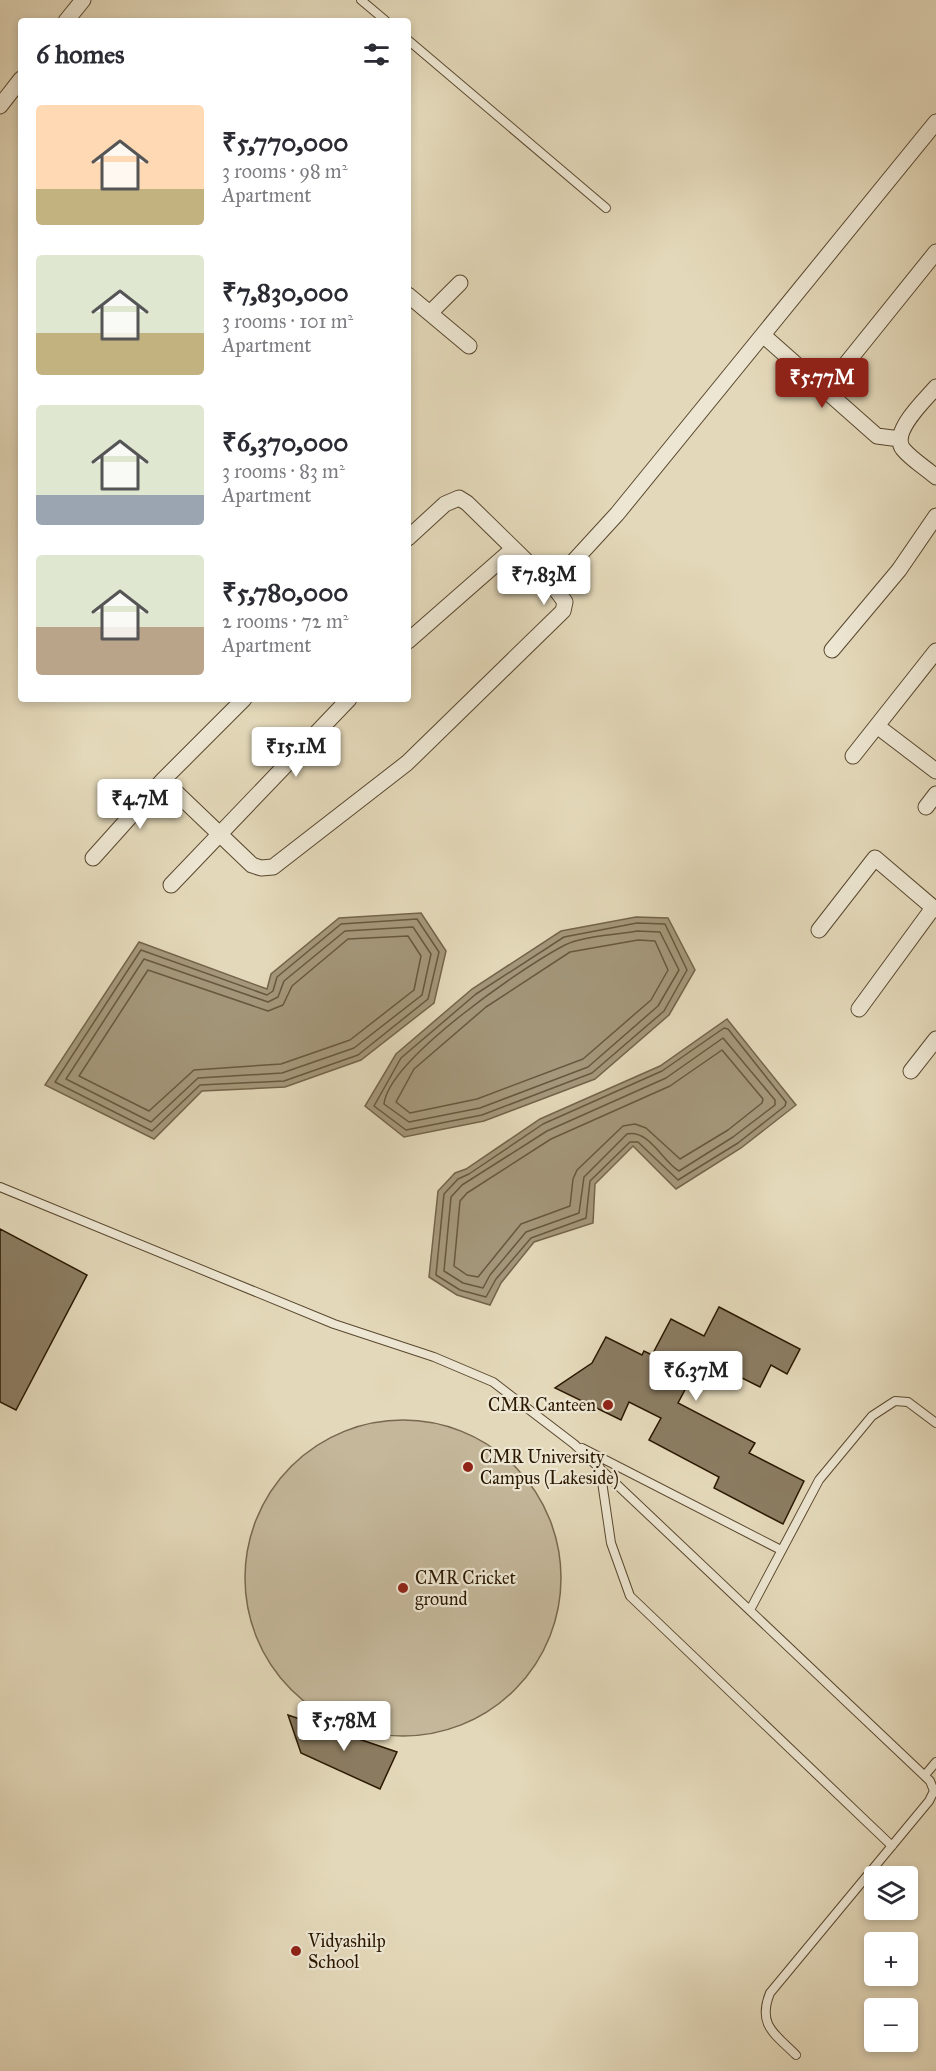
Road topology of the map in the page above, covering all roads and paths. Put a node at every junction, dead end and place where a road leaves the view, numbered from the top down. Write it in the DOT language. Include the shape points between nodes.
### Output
graph roads {
  1 [pos="83,0"];
  2 [pos="361,0"];
  3 [pos="70,18"];
  4 [pos="382,18"];
  5 [pos="411,43"];
  6 [pos="18,83"];
  7 [pos="0,106"];
  8 [pos="936,122"];
  9 [pos="606,208"];
  10 [pos="936,252"];
  11 [pos="460,283"];
  12 [pos="411,298"];
  13 [pos="430,314"];
  14 [pos="763,335"];
  15 [pos="469,345"];
  16 [pos="936,387"];
  17 [pos="825,390"];
  18 [pos="900,439"];
  19 [pos="936,477"];
  20 [pos="936,516"];
  21 [pos="411,535"];
  22 [pos="513,549"];
  23 [pos="551,586"];
  24 [pos="411,638"];
  25 [pos="832,650"];
  26 [pos="936,651"];
  27 [pos="241,702"];
  28 [pos="346,702"];
  29 [pos="877,726"];
  30 [pos="853,756"];
  31 [pos="936,771"];
  32 [pos="163,780"];
  33 [pos="936,794"];
  34 [pos="926,807"];
  35 [pos="219,833"];
  36 [pos="93,858"];
  37 [pos="171,885"];
  38 [pos="935,909"];
  39 [pos="819,930"];
  40 [pos="859,1009"];
  41 [pos="936,1039"];
  42 [pos="911,1071"];
  43 [pos="0,1187"];
  44 [pos="936,1423"];
  45 [pos="574,1444"];
  46 [pos="600,1468"];
  47 [pos="781,1550"];
  48 [pos="750,1610"];
  49 [pos="936,1762"];
  50 [pos="925,1775"];
  51 [pos="892,1846"];
  52 [pos="796,2055"];
  1 -- 3 [label="street"];
  2 -- 4 [label="lane"];
  5 -- 9 [label="lane"];
  6 -- 7 [label="street"];
  8 -- 14 [label="street"];
  10 -- 17 [label="street"];
  11 -- 13 [label="street"];
  12 -- 13 [label="street"];
  13 -- 15 [label="street"];
  14 -- 17 [label="street"];
  14 -- 23 [label="street" via="617,514"];
  16 -- 18 [label="street" via="903,426"];
  17 -- 18 [label="street" via="877,436"];
  18 -- 19 [label="street" via="902,448"];
  20 -- 25 [label="street" via="898,570"];
  21 -- 22 [label="street" via="445,504 459,498"];
  22 -- 23 [label="street"];
  22 -- 24 [label="street"];
  23 -- 35 [label="street" via="565,602 563,611 407,763 273,867 252,865"];
  26 -- 29 [label="street"];
  27 -- 32 [label="street"];
  28 -- 35 [label="street"];
  29 -- 30 [label="street"];
  29 -- 31 [label="street"];
  32 -- 35 [label="street"];
  32 -- 36 [label="street"];
  33 -- 34 [label="street"];
  35 -- 37 [label="street"];
  38 -- 39 [label="street" via="875,858"];
  38 -- 40 [label="street"];
  41 -- 42 [label="street"];
  43 -- 45 [label="lane" via="334,1324 471,1371 508,1391"];
  44 -- 47 [label="lane" via="908,1402 895,1401 882,1408 819,1480"];
  45 -- 46 [label="lane"];
  45 -- 47 [label="lane"];
  46 -- 48 [label="lane"];
  46 -- 51 [label="lane" via="611,1543 630,1596"];
  47 -- 48 [label="lane"];
  48 -- 50 [label="lane"];
  49 -- 50 [label="lane"];
  50 -- 51 [label="lane" via="933,1785 933,1796"];
  51 -- 52 [label="lane" via="770,1993 765,2018 772,2032"];
}
